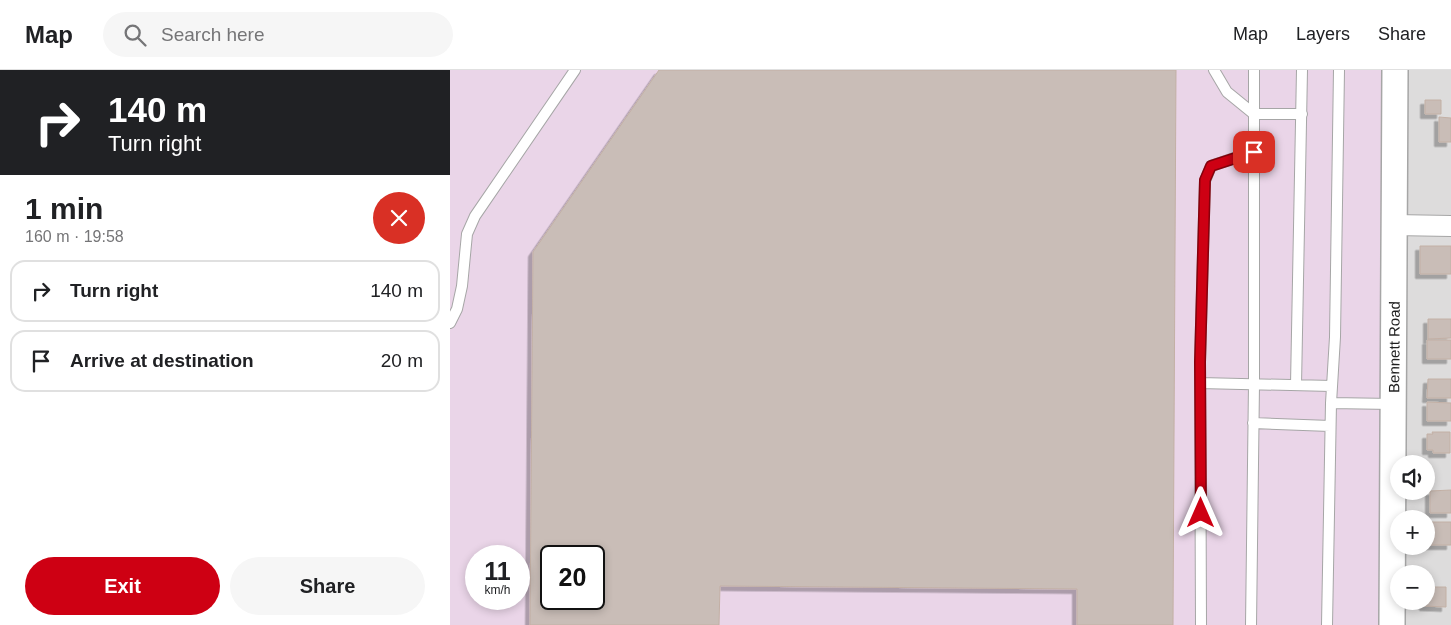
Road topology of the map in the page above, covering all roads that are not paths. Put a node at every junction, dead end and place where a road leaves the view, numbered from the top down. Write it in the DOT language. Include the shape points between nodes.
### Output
graph roads {
  1 [pos="575,70"];
  2 [pos="1214,70"];
  3 [pos="1254,70"];
  4 [pos="1302,70"];
  5 [pos="1339,70"];
  6 [pos="1396,70"];
  7 [pos="1254,114"];
  8 [pos="1302,114"];
  9 [pos="1254,152"];
  10 [pos="1394,224"];
  11 [pos="1451,226"];
  12 [pos="450,323"];
  13 [pos="1200,383"];
  14 [pos="1254,384"];
  15 [pos="1296,385"];
  16 [pos="1332,386"];
  17 [pos="1331,403"];
  18 [pos="1393,404"];
  19 [pos="1253,423"];
  20 [pos="1330,426"];
  21 [pos="1201,625"];
  22 [pos="1251,625"];
  23 [pos="1327,625"];
  24 [pos="1392,625"];
  1 -- 12 [label="lane" via="475,216 467,234 457,310"];
  2 -- 7 [label="lane" via="1227,92"];
  3 -- 7 [label="lane"];
  4 -- 8 [label="lane"];
  5 -- 16 [label="lane"];
  6 -- 10 [label="street, Bennett Road"];
  7 -- 8 [label="lane"];
  7 -- 9 [label="lane"];
  8 -- 15 [label="lane"];
  9 -- 13 [label="lane" via="1211,166 1205,180"];
  9 -- 14 [label="lane"];
  10 -- 11 [label="street"];
  10 -- 18 [label="street, Bennett Road"];
  13 -- 14 [label="lane"];
  13 -- 21 [label="lane"];
  14 -- 15 [label="lane"];
  14 -- 19 [label="lane"];
  15 -- 16 [label="lane"];
  16 -- 17 [label="lane"];
  17 -- 18 [label="lane"];
  17 -- 20 [label="lane"];
  18 -- 24 [label="street, Bennett Road"];
  19 -- 20 [label="lane"];
  19 -- 22 [label="lane"];
  20 -- 23 [label="lane"];
}
